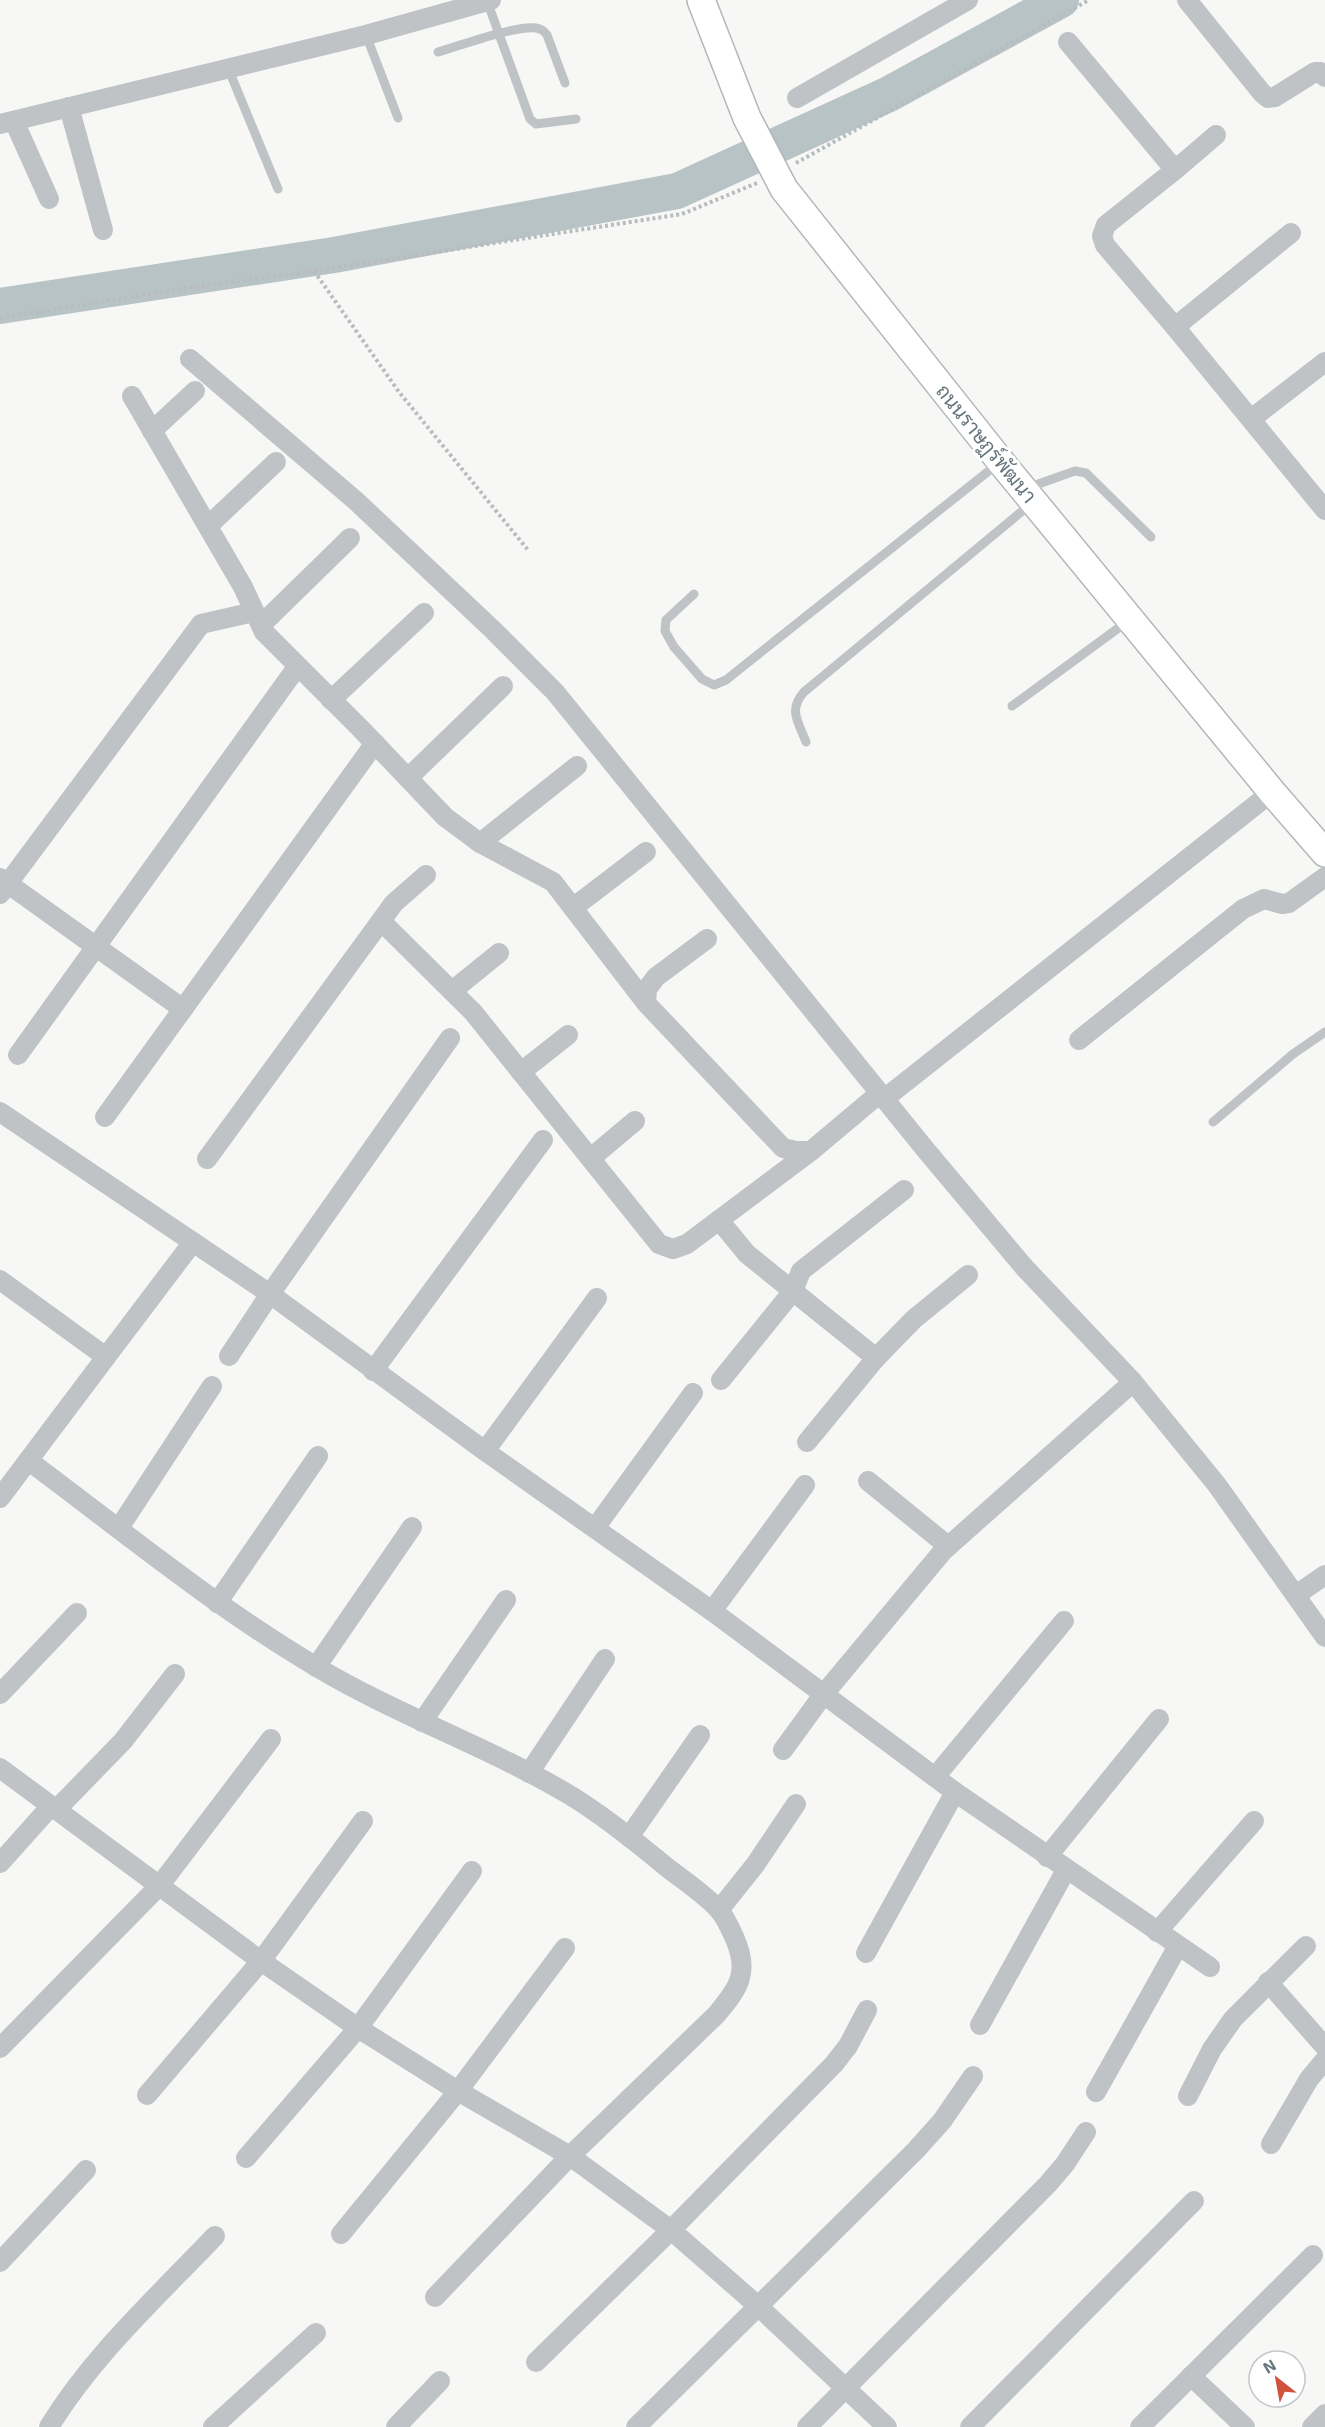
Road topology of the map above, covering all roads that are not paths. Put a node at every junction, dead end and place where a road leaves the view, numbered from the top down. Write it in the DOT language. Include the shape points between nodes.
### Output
graph roads {
  1 [pos="701,0"];
  2 [pos="968,0"];
  3 [pos="1187,0"];
  4 [pos="489,1"];
  5 [pos="366,34"];
  6 [pos="499,34"];
  7 [pos="1068,42"];
  8 [pos="438,52"];
  9 [pos="228,68"];
  10 [pos="1325,77"];
  11 [pos="565,83"];
  12 [pos="797,99"];
  13 [pos="69,107"];
  14 [pos="398,118"];
  15 [pos="576,119"];
  16 [pos="7,123"];
  17 [pos="1216,135"];
  18 [pos="1175,170"];
  19 [pos="278,189"];
  20 [pos="50,200"];
  21 [pos="103,230"];
  22 [pos="1291,233"];
  23 [pos="1175,327"];
  24 [pos="190,359"];
  25 [pos="1325,362"];
  26 [pos="195,391"];
  27 [pos="132,396"];
  28 [pos="1251,419"];
  29 [pos="152,430"];
  30 [pos="276,462"];
  31 [pos="1001,462"];
  32 [pos="1029,496"];
  33 [pos="1325,510"];
  34 [pos="208,526"];
  35 [pos="1151,537"];
  36 [pos="350,538"];
  37 [pos="694,594"];
  38 [pos="424,613"];
  39 [pos="257,619"];
  40 [pos="1131,619"];
  41 [pos="297,666"];
  42 [pos="504,686"];
  43 [pos="331,700"];
  44 [pos="1012,706"];
  45 [pos="806,742"];
  46 [pos="375,743"];
  47 [pos="577,766"];
  48 [pos="408,778"];
  49 [pos="1272,792"];
  50 [pos="480,843"];
  51 [pos="646,852"];
  52 [pos="1325,853"];
  53 [pos="426,875"];
  54 [pos="1325,877"];
  55 [pos="3,885"];
  56 [pos="574,907"];
  57 [pos="381,921"];
  58 [pos="707,939"];
  59 [pos="97,946"];
  60 [pos="499,953"];
  61 [pos="452,991"];
  62 [pos="646,1003"];
  63 [pos="183,1009"];
  64 [pos="1325,1032"];
  65 [pos="568,1035"];
  66 [pos="450,1038"];
  67 [pos="1079,1040"];
  68 [pos="18,1055"];
  69 [pos="521,1072"];
  70 [pos="882,1096"];
  71 [pos="0,1112"];
  72 [pos="105,1118"];
  73 [pos="635,1121"];
  74 [pos="1213,1122"];
  75 [pos="543,1140"];
  76 [pos="811,1151"];
  77 [pos="591,1158"];
  78 [pos="207,1159"];
  79 [pos="904,1190"];
  80 [pos="719,1220"];
  81 [pos="193,1242"];
  82 [pos="968,1275"];
  83 [pos="0,1280"];
  84 [pos="793,1291"];
  85 [pos="270,1294"];
  86 [pos="597,1298"];
  87 [pos="229,1356"];
  88 [pos="106,1357"];
  89 [pos="876,1358"];
  90 [pos="373,1371"];
  91 [pos="721,1380"];
  92 [pos="1133,1382"];
  93 [pos="212,1386"];
  94 [pos="693,1393"];
  95 [pos="807,1442"];
  96 [pos="485,1451"];
  97 [pos="318,1456"];
  98 [pos="29,1461"];
  99 [pos="868,1481"];
  100 [pos="805,1485"];
  101 [pos="0,1498"];
  102 [pos="412,1527"];
  103 [pos="119,1528"];
  104 [pos="596,1528"];
  105 [pos="948,1546"];
  106 [pos="1325,1575"];
  107 [pos="1296,1595"];
  108 [pos="506,1600"];
  109 [pos="217,1603"];
  110 [pos="712,1611"];
  111 [pos="77,1612"];
  112 [pos="1064,1621"];
  113 [pos="1325,1636"];
  114 [pos="605,1659"];
  115 [pos="316,1667"];
  116 [pos="175,1674"];
  117 [pos="0,1694"];
  118 [pos="823,1695"];
  119 [pos="1159,1719"];
  120 [pos="422,1722"];
  121 [pos="700,1735"];
  122 [pos="271,1739"];
  123 [pos="783,1750"];
  124 [pos="0,1768"];
  125 [pos="530,1773"];
  126 [pos="935,1777"];
  127 [pos="955,1792"];
  128 [pos="796,1804"];
  129 [pos="53,1808"];
  130 [pos="363,1821"];
  131 [pos="1254,1821"];
  132 [pos="629,1837"];
  133 [pos="1047,1857"];
  134 [pos="0,1863"];
  135 [pos="1066,1870"];
  136 [pos="472,1871"];
  137 [pos="160,1885"];
  138 [pos="719,1910"];
  139 [pos="1156,1932"];
  140 [pos="1178,1946"];
  141 [pos="1305,1946"];
  142 [pos="565,1948"];
  143 [pos="866,1953"];
  144 [pos="261,1961"];
  145 [pos="1210,1967"];
  146 [pos="1268,1982"];
  147 [pos="867,2010"];
  148 [pos="980,2025"];
  149 [pos="358,2028"];
  150 [pos="1325,2047"];
  151 [pos="0,2048"];
  152 [pos="1325,2060"];
  153 [pos="973,2076"];
  154 [pos="458,2091"];
  155 [pos="1096,2091"];
  156 [pos="147,2095"];
  157 [pos="1188,2096"];
  158 [pos="1086,2132"];
  159 [pos="1270,2144"];
  160 [pos="570,2156"];
  161 [pos="246,2158"];
  162 [pos="86,2170"];
  163 [pos="1194,2201"];
  164 [pos="671,2230"];
  165 [pos="340,2234"];
  166 [pos="215,2236"];
  167 [pos="1313,2255"];
  168 [pos="0,2262"];
  169 [pos="435,2297"];
  170 [pos="758,2306"];
  171 [pos="316,2333"];
  172 [pos="536,2362"];
  173 [pos="1191,2376"];
  174 [pos="440,2381"];
  175 [pos="846,2388"];
  176 [pos="1325,2414"];
  177 [pos="48,2427"];
  178 [pos="213,2427"];
  179 [pos="396,2427"];
  180 [pos="636,2427"];
  181 [pos="807,2427"];
  182 [pos="887,2427"];
  183 [pos="970,2427"];
  184 [pos="1140,2427"];
  185 [pos="1245,2427"];
  186 [pos="1312,2427"];
  1 -- 31 [label="street, ถนนราษฏร์พัฒนา" via="747,118 777,179"];
  2 -- 12 [label="street"];
  3 -- 10 [label="street" via="1268,98 1315,72"];
  4 -- 5 [label="street"];
  4 -- 6 [label="lane"];
  5 -- 9 [label="street"];
  5 -- 14 [label="lane"];
  6 -- 8 [label="lane"];
  6 -- 11 [label="lane" via="533,27 542,29"];
  6 -- 15 [label="lane" via="530,119 536,124"];
  7 -- 18 [label="street"];
  9 -- 13 [label="street"];
  9 -- 19 [label="lane"];
  13 -- 16 [label="street"];
  13 -- 21 [label="street"];
  16 -- 20 [label="street"];
  17 -- 18 [label="street"];
  18 -- 23 [label="street" via="1106,225 1102,236 1105,245"];
  22 -- 23 [label="street"];
  23 -- 28 [label="street"];
  24 -- 70 [label="street" via="356,501 555,692"];
  25 -- 28 [label="street"];
  26 -- 29 [label="street"];
  27 -- 29 [label="street"];
  28 -- 33 [label="street"];
  29 -- 34 [label="street"];
  30 -- 34 [label="street"];
  31 -- 32 [label="street, ถนนราษฏร์พัฒนา"];
  31 -- 37 [label="lane" via="726,680 714,685 702,679 665,631 666,620"];
  32 -- 35 [label="lane" via="1075,471 1086,473"];
  32 -- 40 [label="street, ถนนราษฏร์พัฒนา"];
  32 -- 45 [label="lane" via="804,692 795,702 795,711"];
  34 -- 39 [label="street"];
  36 -- 39 [label="street"];
  38 -- 43 [label="street"];
  39 -- 41 [label="street" via="264,632"];
  39 -- 55 [label="street" via="201,624"];
  40 -- 44 [label="lane"];
  40 -- 49 [label="street, ถนนราษฏร์พัฒนา"];
  41 -- 43 [label="street"];
  41 -- 59 [label="street"];
  42 -- 48 [label="street"];
  43 -- 46 [label="street"];
  46 -- 48 [label="street"];
  46 -- 63 [label="street"];
  47 -- 50 [label="street"];
  48 -- 50 [label="street" via="445,817"];
  49 -- 52 [label="street, ถนนราษฏร์พัฒนา"];
  49 -- 70 [label="street"];
  50 -- 56 [label="street" via="553,882"];
  51 -- 56 [label="street"];
  53 -- 57 [label="street" via="393,903"];
  54 -- 67 [label="street" via="1289,903 1264,899 1243,909"];
  55 -- 59 [label="street"];
  56 -- 62 [label="street"];
  57 -- 61 [label="street"];
  57 -- 78 [label="street"];
  58 -- 62 [label="street" via="656,977 647,989"];
  59 -- 63 [label="street"];
  59 -- 68 [label="street"];
  60 -- 61 [label="street"];
  61 -- 69 [label="street"];
  62 -- 76 [label="street" via="783,1148"];
  63 -- 72 [label="street"];
  64 -- 74 [label="lane"];
  65 -- 69 [label="street"];
  66 -- 85 [label="street"];
  69 -- 77 [label="street"];
  70 -- 76 [label="street"];
  70 -- 92 [label="street" via="1024,1267"];
  71 -- 81 [label="street"];
  73 -- 77 [label="street"];
  75 -- 90 [label="street"];
  76 -- 80 [label="street"];
  77 -- 80 [label="street" via="659,1244 673,1249 687,1244"];
  79 -- 84 [label="street" via="801,1271"];
  80 -- 84 [label="street" via="747,1254"];
  81 -- 85 [label="street"];
  81 -- 88 [label="street"];
  82 -- 89 [label="street" via="914,1319"];
  83 -- 88 [label="street"];
  84 -- 89 [label="street"];
  84 -- 91 [label="street"];
  85 -- 87 [label="street"];
  85 -- 90 [label="street"];
  86 -- 96 [label="street"];
  88 -- 98 [label="street"];
  89 -- 95 [label="street"];
  90 -- 96 [label="street"];
  92 -- 105 [label="street"];
  92 -- 107 [label="street" via="1217,1485"];
  93 -- 103 [label="street"];
  94 -- 104 [label="street"];
  96 -- 104 [label="street"];
  97 -- 109 [label="street"];
  98 -- 101 [label="street"];
  98 -- 103 [label="street"];
  99 -- 105 [label="street"];
  100 -- 110 [label="street"];
  102 -- 115 [label="street"];
  103 -- 109 [label="street"];
  104 -- 110 [label="street"];
  105 -- 118 [label="street"];
  106 -- 107 [label="street"];
  107 -- 113 [label="street"];
  108 -- 120 [label="street"];
  109 -- 115 [label="street"];
  110 -- 118 [label="street"];
  111 -- 117 [label="street"];
  112 -- 126 [label="street"];
  114 -- 125 [label="street"];
  115 -- 120 [label="street"];
  116 -- 129 [label="street" via="123,1741"];
  118 -- 123 [label="street"];
  118 -- 126 [label="street"];
  119 -- 133 [label="street"];
  120 -- 125 [label="street"];
  121 -- 132 [label="street"];
  122 -- 137 [label="street"];
  124 -- 129 [label="street"];
  125 -- 132 [label="street"];
  126 -- 127 [label="street"];
  127 -- 133 [label="street"];
  127 -- 143 [label="street"];
  128 -- 138 [label="street" via="755,1866"];
  129 -- 134 [label="street"];
  129 -- 137 [label="street"];
  130 -- 144 [label="street"];
  131 -- 139 [label="street"];
  132 -- 138 [label="street"];
  133 -- 135 [label="street"];
  135 -- 139 [label="street"];
  135 -- 148 [label="street"];
  136 -- 149 [label="street"];
  137 -- 144 [label="street"];
  137 -- 151 [label="street"];
  138 -- 160 [label="street" via="743,1966 732,1996"];
  139 -- 140 [label="street"];
  140 -- 145 [label="street"];
  140 -- 155 [label="street"];
  141 -- 146 [label="street"];
  142 -- 154 [label="street"];
  144 -- 149 [label="street"];
  144 -- 156 [label="street"];
  146 -- 150 [label="street"];
  146 -- 157 [label="street" via="1233,2019"];
  147 -- 164 [label="street" via="834,2064"];
  149 -- 154 [label="street"];
  149 -- 161 [label="street"];
  152 -- 159 [label="street" via="1308,2079"];
  153 -- 170 [label="street" via="916,2150"];
  154 -- 160 [label="street"];
  154 -- 165 [label="street"];
  158 -- 175 [label="street" via="1048,2184"];
  160 -- 164 [label="street"];
  160 -- 169 [label="street"];
  162 -- 168 [label="street"];
  163 -- 183 [label="street"];
  164 -- 170 [label="street"];
  164 -- 172 [label="street"];
  166 -- 177 [label="street" via="100,2357"];
  167 -- 173 [label="street"];
  170 -- 175 [label="street"];
  170 -- 180 [label="street"];
  171 -- 178 [label="street"];
  173 -- 184 [label="street"];
  173 -- 185 [label="street"];
  174 -- 179 [label="street"];
  175 -- 181 [label="street"];
  175 -- 182 [label="street"];
  176 -- 186 [label="street"];
}
